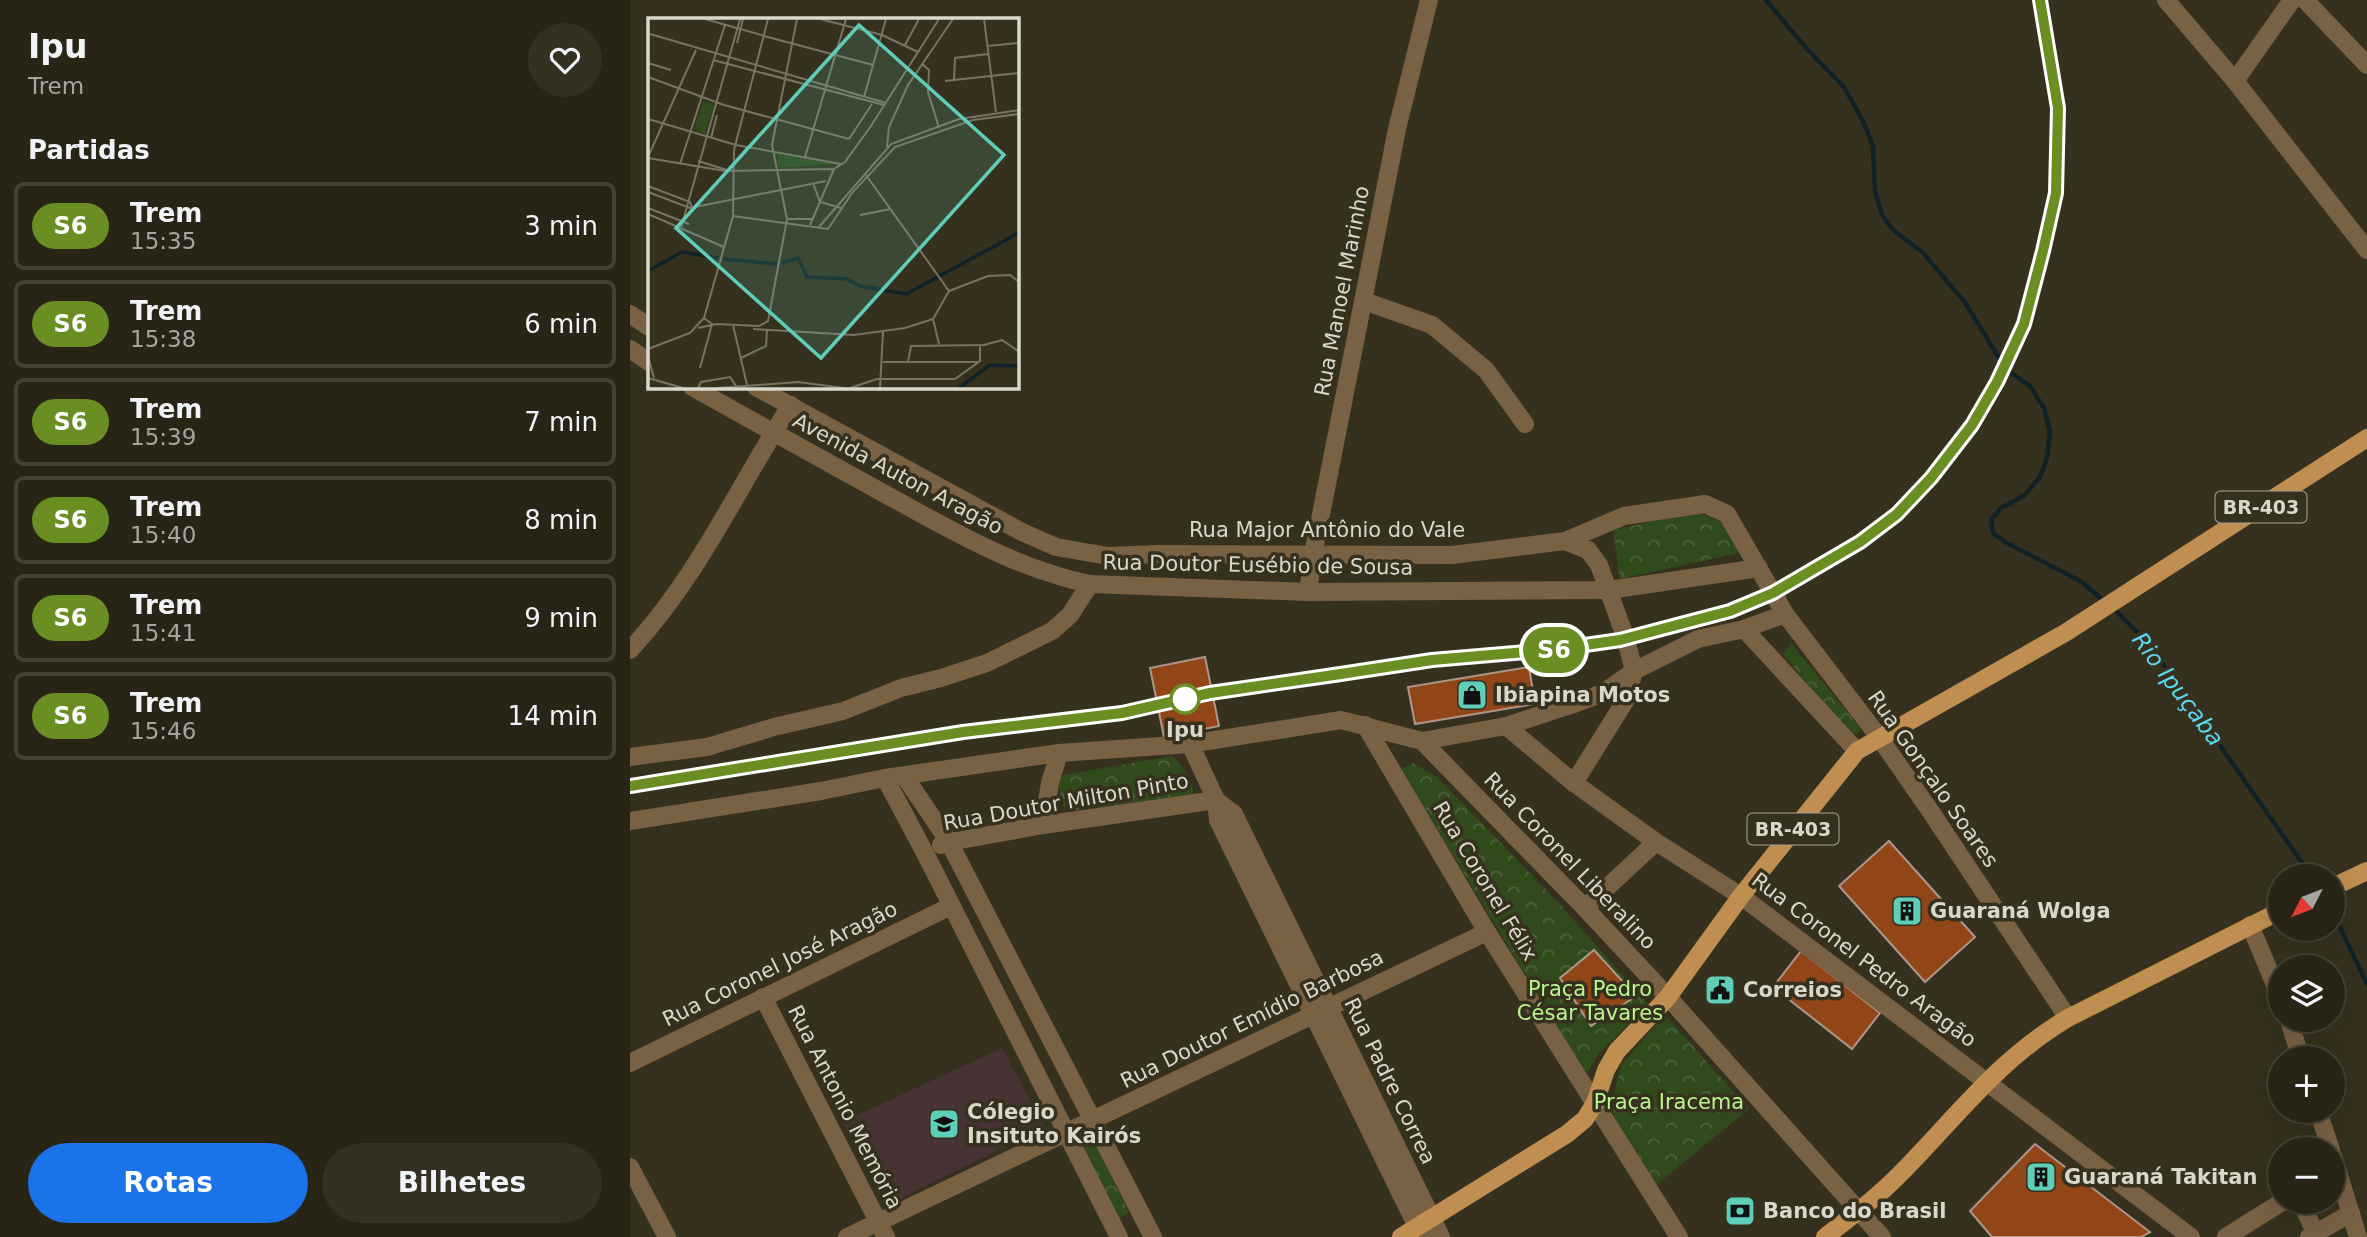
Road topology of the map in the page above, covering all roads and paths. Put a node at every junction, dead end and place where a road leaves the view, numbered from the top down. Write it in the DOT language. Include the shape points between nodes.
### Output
graph roads {
  1 [pos="1429,0"];
  2 [pos="2166,0"];
  3 [pos="2292,0"];
  4 [pos="2305,0"];
  5 [pos="2367,65"];
  6 [pos="2235,81"];
  7 [pos="2367,250"];
  8 [pos="1364,300"];
  9 [pos="630,314"];
  10 [pos="648,326"];
  11 [pos="630,349"];
  12 [pos="648,361"];
  13 [pos="694,388"];
  14 [pos="758,388"];
  15 [pos="791,405"];
  16 [pos="1525,424"];
  17 [pos="773,432"];
  18 [pos="2367,438"];
  19 [pos="1565,541"];
  20 [pos="1312,555"];
  21 [pos="1108,556"];
  22 [pos="1759,568"];
  23 [pos="1090,584"];
  24 [pos="1609,590"];
  25 [pos="1308,592"];
  26 [pos="1785,614"];
  27 [pos="1744,629"];
  28 [pos="630,650"];
  29 [pos="1634,671"];
  30 [pos="1365,725"];
  31 [pos="1506,726"];
  32 [pos="1879,737"];
  33 [pos="1422,741"];
  34 [pos="1190,744"];
  35 [pos="1857,751"];
  36 [pos="1059,753"];
  37 [pos="630,757"];
  38 [pos="905,776"];
  39 [pos="885,778"];
  40 [pos="1574,783"];
  41 [pos="1216,800"];
  42 [pos="630,821"];
  43 [pos="1043,825"];
  44 [pos="949,842"];
  45 [pos="1656,842"];
  46 [pos="925,853"];
  47 [pos="2361,873"];
  48 [pos="2345,881"];
  49 [pos="1741,895"];
  50 [pos="951,906"];
  51 [pos="1585,908"];
  52 [pos="2268,917"];
  53 [pos="2250,925"];
  54 [pos="1487,932"];
  55 [pos="2268,968"];
  56 [pos="763,997"];
  57 [pos="1668,997"];
  58 [pos="1321,1011"];
  59 [pos="2068,1018"];
  60 [pos="630,1063"];
  61 [pos="1986,1080"];
  62 [pos="1595,1103"];
  63 [pos="1093,1120"];
  64 [pos="1065,1131"];
  65 [pos="630,1167"];
  66 [pos="2345,1197"];
  67 [pos="1859,1211"];
  68 [pos="2268,1211"];
  69 [pos="2351,1213"];
  70 [pos="2306,1214"];
  71 [pos="1424,1228"];
  72 [pos="882,1230"];
  73 [pos="1879,1236"];
  74 [pos="2314,1236"];
  75 [pos="667,1237"];
  76 [pos="847,1237"];
  77 [pos="1119,1237"];
  78 [pos="1153,1237"];
  79 [pos="1401,1237"];
  80 [pos="1441,1237"];
  81 [pos="1679,1237"];
  82 [pos="1825,1237"];
  83 [pos="2191,1237"];
  84 [pos="2226,1237"];
  85 [pos="2358,1237"];
  1 -- 8 [label="street, Rua Manoel Marinho" via="1397,130"];
  2 -- 6 [label="street"];
  3 -- 6 [label="street"];
  4 -- 5 [label="street"];
  6 -- 7 [label="street"];
  8 -- 16 [label="street" via="1432,325 1486,370"];
  8 -- 20 [label="street, Rua Manoel Marinho"];
  9 -- 10 [label="street"];
  11 -- 12 [label="street"];
  13 -- 17 [label="street, Avenida Auton Aragão"];
  14 -- 15 [label="street, Avenida Auton Aragão"];
  15 -- 17 [label="street"];
  15 -- 21 [label="street, Avenida Auton Aragão" via="1022,532 1056,547"];
  17 -- 23 [label="street, Avenida Auton Aragão" via="967,539 1027,566"];
  17 -- 28 [label="street" via="711,544 656,622"];
  18 -- 32 [label="main road, BR-403" via="2065,633"];
  19 -- 20 [label="street, Rua Major Antônio do Vale" via="1452,555"];
  19 -- 22 [label="street, Rua Major Antônio do Vale" via="1624,516 1705,504 1727,514"];
  19 -- 24 [label="street" via="1588,550"];
  20 -- 21 [label="street, Rua Major Antônio do Vale"];
  20 -- 25 [label="street, Rua Manoel Marinho"];
  22 -- 24 [label="street, Rua Doutor Eusébio de Sousa"];
  22 -- 26 [label="street, Rua Gonçalo Soares"];
  23 -- 25 [label="street, Rua Doutor Eusébio de Sousa"];
  23 -- 37 [label="street, Rua Doutor Eusébio de Sousa" via="1070,615 1052,631 987,663 843,711 707,747"];
  24 -- 25 [label="street, Rua Doutor Eusébio de Sousa"];
  24 -- 29 [label="street"];
  26 -- 27 [label="street"];
  26 -- 32 [label="street, Rua Gonçalo Soares"];
  27 -- 29 [label="street" via="1698,639"];
  27 -- 35 [label="street"];
  29 -- 31 [label="street" via="1603,693"];
  29 -- 40 [label="street" via="1627,698"];
  30 -- 33 [label="street"];
  30 -- 34 [label="street" via="1341,720"];
  30 -- 54 [label="street, Rua Coronel Félix"];
  31 -- 33 [label="street"];
  31 -- 40 [label="street, Rua Coronel Pedro Aragão"];
  32 -- 35 [label="main road, BR-403"];
  32 -- 59 [label="street, Rua Gonçalo Soares"];
  33 -- 51 [label="street, Rua Coronel Liberalino"];
  34 -- 36 [label="street"];
  34 -- 41 [label="street, Rua Padre Correa"];
  35 -- 49 [label="main road, BR-403"];
  36 -- 38 [label="street"];
  36 -- 43 [label="street"];
  38 -- 39 [label="street"];
  38 -- 44 [label="street"];
  39 -- 42 [label="street"];
  39 -- 46 [label="street"];
  40 -- 45 [label="street, Rua Coronel Pedro Aragão"];
  41 -- 43 [label="street, Rua Doutor Milton Pinto"];
  41 -- 58 [label="street, Rua Padre Correa" via="1234,814"];
  43 -- 44 [label="street, Rua Doutor Milton Pinto"];
  44 -- 46 [label="street, Rua Doutor Milton Pinto"];
  44 -- 63 [label="street"];
  45 -- 49 [label="street, Rua Coronel Pedro Aragão"];
  45 -- 51 [label="street"];
  46 -- 50 [label="street"];
  47 -- 48 [label="main road"];
  49 -- 57 [label="main road, BR-403"];
  49 -- 61 [label="street, Rua Coronel Pedro Aragão"];
  50 -- 56 [label="street, Rua Coronel José Aragão"];
  50 -- 64 [label="street"];
  51 -- 57 [label="street, Rua Coronel Liberalino"];
  52 -- 53 [label="main road"];
  53 -- 55 [label="street"];
  53 -- 59 [label="main road"];
  54 -- 58 [label="street, Rua Doutor Emídio Barbosa"];
  54 -- 62 [label="street, Rua Coronel Félix"];
  56 -- 60 [label="street, Rua Coronel José Aragão"];
  56 -- 72 [label="street, Rua Antonio Memória"];
  57 -- 62 [label="main road, BR-403" via="1617,1051"];
  57 -- 67 [label="street, Rua Coronel Liberalino"];
  58 -- 63 [label="street, Rua Doutor Emídio Barbosa"];
  58 -- 71 [label="street, Rua Padre Correa"];
  59 -- 61 [label="main road" via="2038,1035"];
  61 -- 67 [label="main road" via="1902,1172"];
  61 -- 83 [label="street, Rua Coronel Pedro Aragão"];
  62 -- 71 [label="main road, BR-403" via="1567,1135"];
  62 -- 81 [label="street, Rua Coronel Félix"];
  63 -- 64 [label="street, Rua Doutor Emídio Barbosa"];
  63 -- 78 [label="street"];
  64 -- 72 [label="street, Rua Doutor Emídio Barbosa"];
  64 -- 77 [label="street"];
  65 -- 75 [label="street"];
  66 -- 69 [label="street"];
  67 -- 73 [label="street, Rua Coronel Liberalino"];
  67 -- 82 [label="main road"];
  68 -- 84 [label="street"];
  69 -- 74 [label="street"];
  69 -- 85 [label="street"];
  70 -- 74 [label="street"];
  71 -- 79 [label="main road, BR-403"];
  71 -- 80 [label="street, Rua Padre Correa"];
  72 -- 76 [label="street, Rua Doutor Emídio Barbosa"];
}
